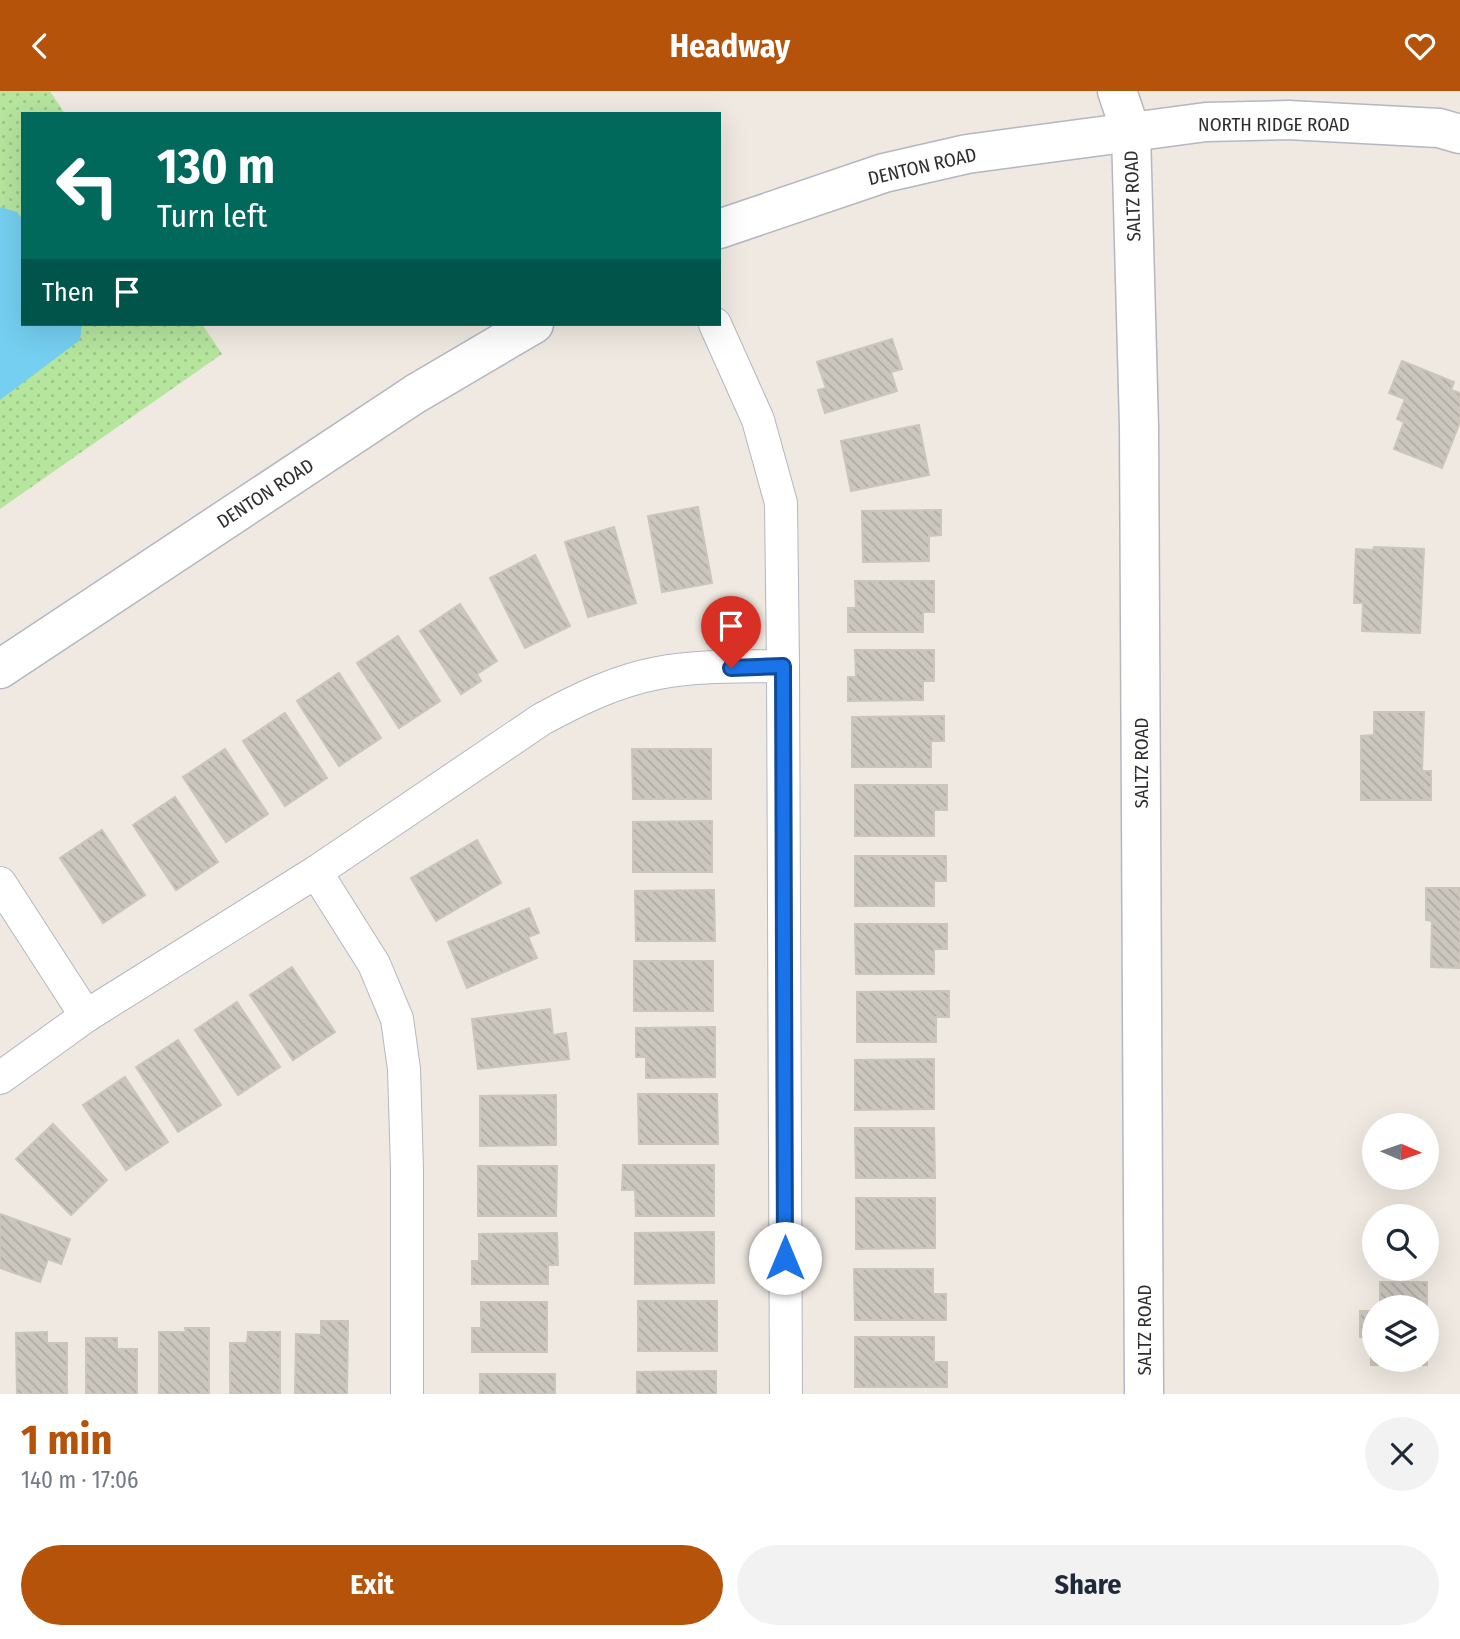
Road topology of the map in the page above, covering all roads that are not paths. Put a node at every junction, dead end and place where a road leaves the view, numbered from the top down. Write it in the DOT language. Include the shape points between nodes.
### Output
graph roads {
  1 [pos="1117,91"];
  2 [pos="1131,132"];
  3 [pos="1460,134"];
  4 [pos="721,228"];
  5 [pos="531,326"];
  6 [pos="716,326"];
  7 [pos="783,666"];
  8 [pos="0,669"];
  9 [pos="316,872"];
  10 [pos="0,883"];
  11 [pos="86,1016"];
  12 [pos="0,1078"];
  13 [pos="407,1394"];
  14 [pos="786,1394"];
  15 [pos="1144,1394"];
  1 -- 2 [label="street"];
  2 -- 3 [label="street, NORTH RIDGE ROAD" via="1206,122 1288,120 1439,128"];
  2 -- 4 [label="street, DENTON ROAD" via="967,154 884,173"];
  2 -- 15 [label="street, SALTZ ROAD" via="1139,426"];
  5 -- 8 [label="street, DENTON ROAD" via="415,394"];
  6 -- 7 [label="street" via="758,420 780,503"];
  7 -- 9 [label="street" via="660,672 582,698 542,719"];
  7 -- 14 [label="street"];
  9 -- 11 [label="street"];
  9 -- 13 [label="street" via="374,964 397,1019 406,1119"];
  10 -- 11 [label="street"];
  11 -- 12 [label="street"];
}
